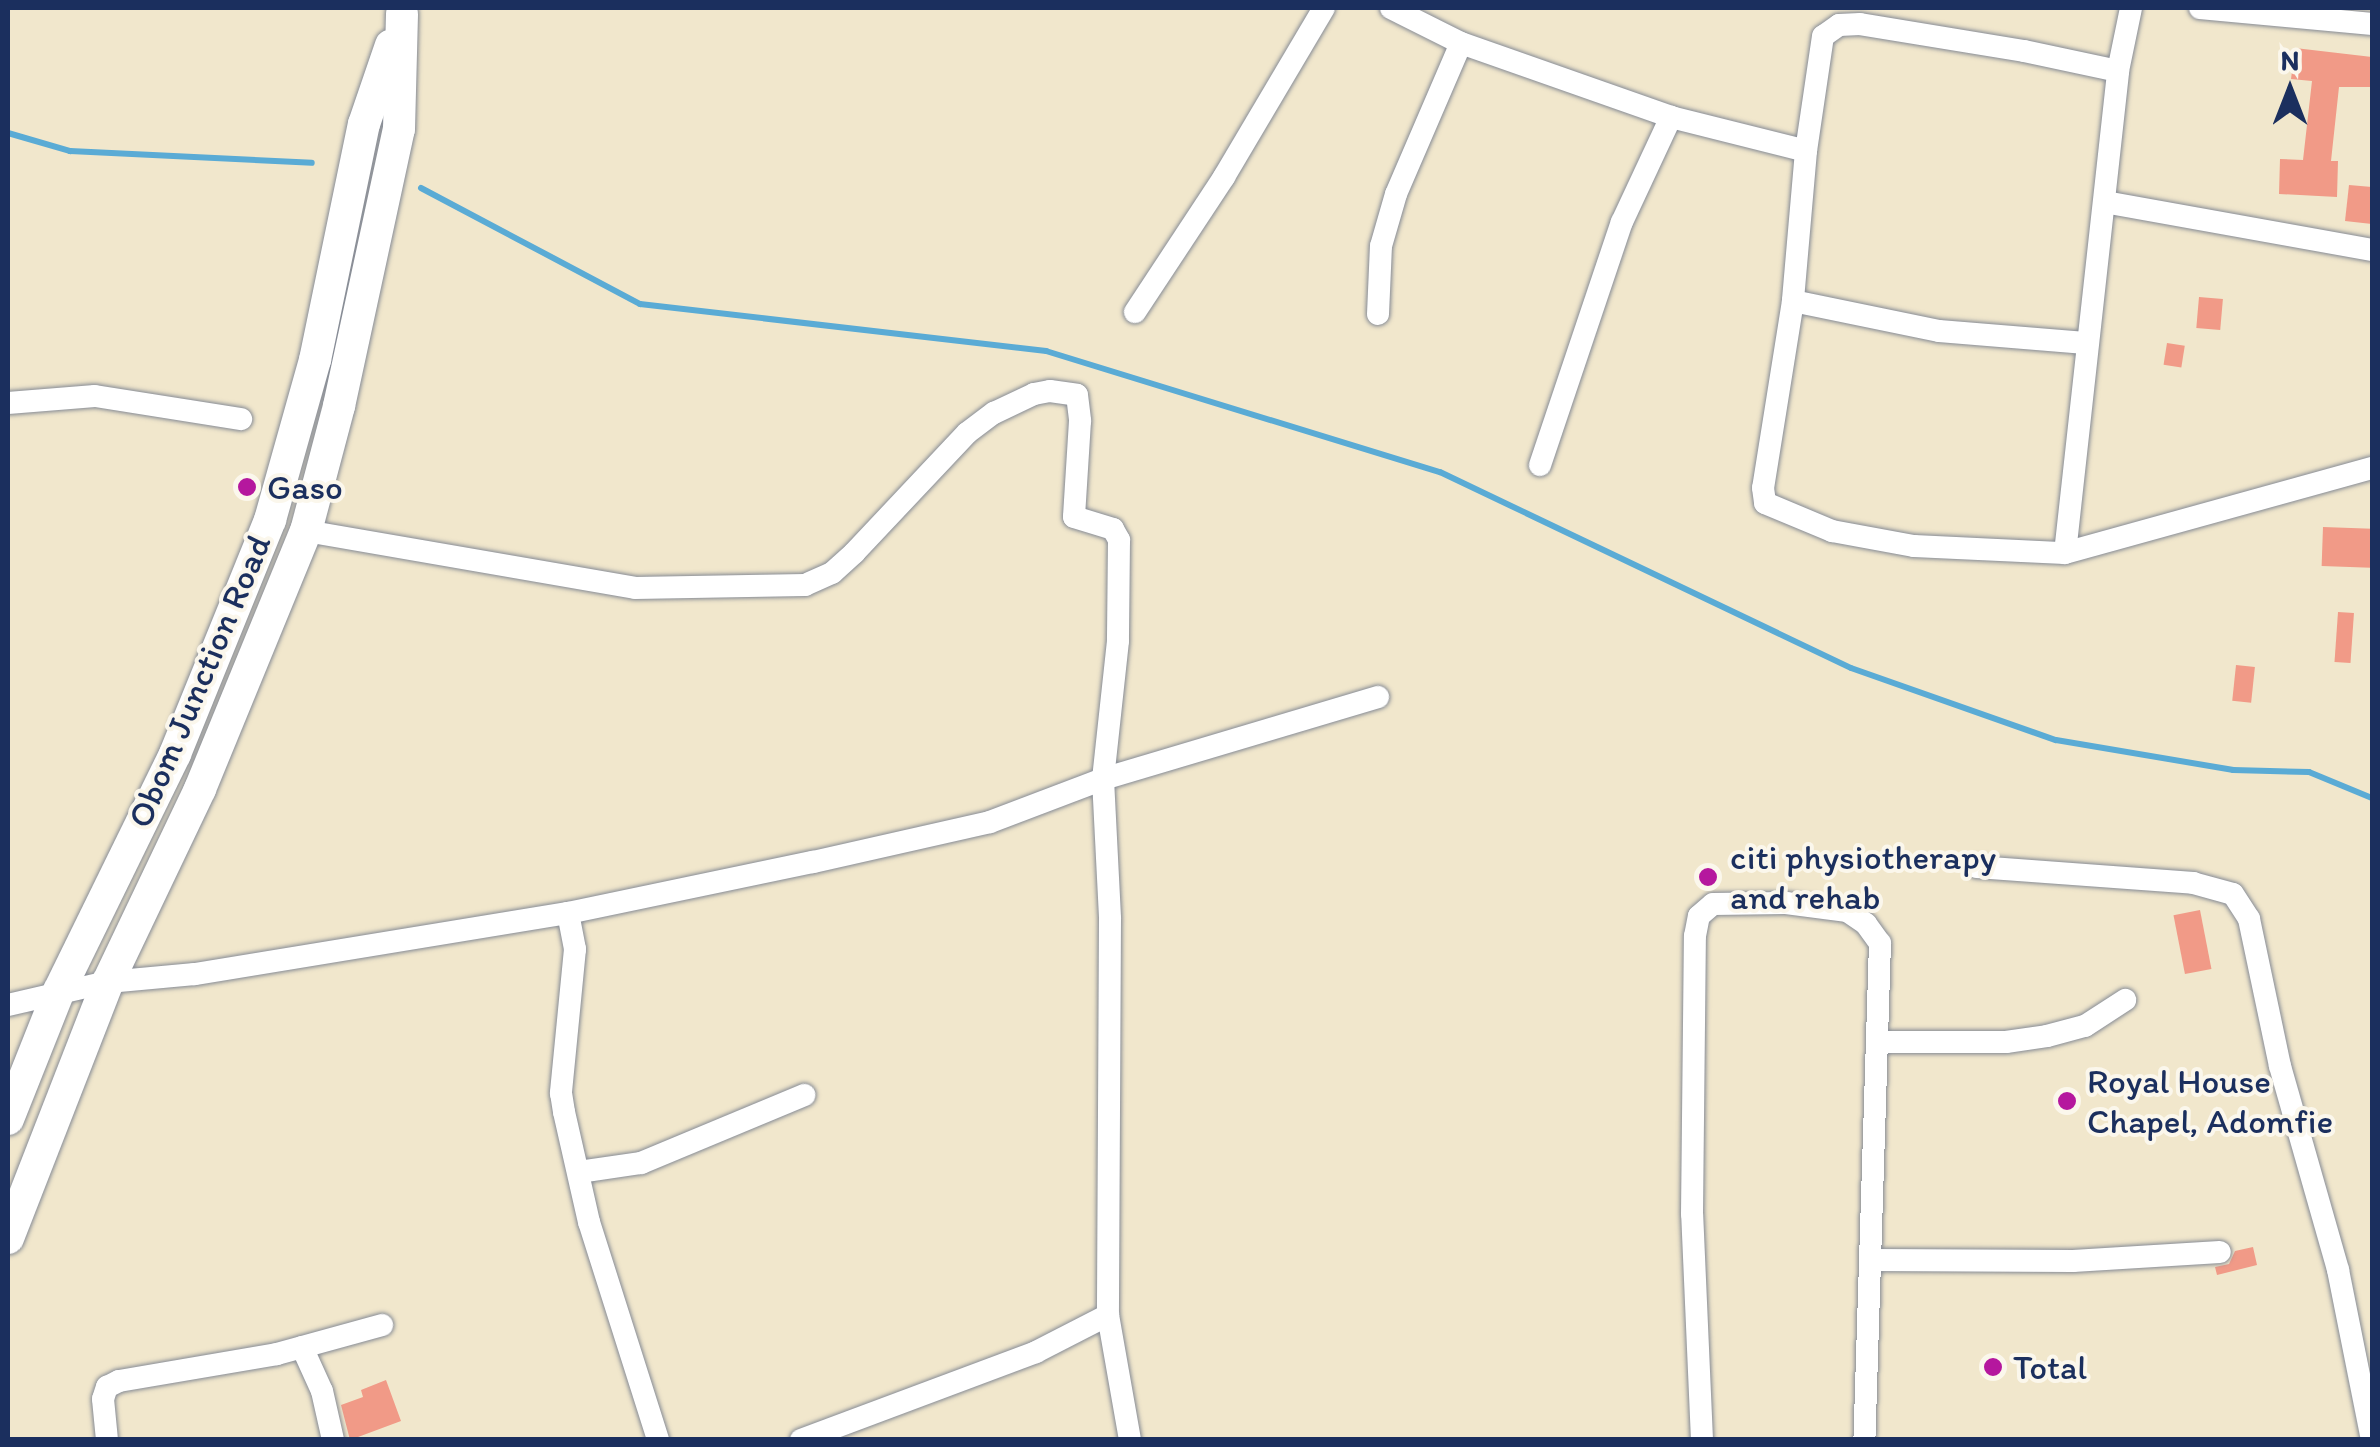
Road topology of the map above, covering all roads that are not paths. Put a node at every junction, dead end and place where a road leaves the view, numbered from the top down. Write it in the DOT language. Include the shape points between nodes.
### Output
graph roads {
  1 [pos="1324,8"];
  2 [pos="1391,8"];
  3 [pos="2132,8"];
  4 [pos="2200,8"];
  5 [pos="402,11"];
  6 [pos="2372,24"];
  7 [pos="1461,42"];
  8 [pos="2118,71"];
  9 [pos="1671,117"];
  10 [pos="1806,151"];
  11 [pos="2105,202"];
  12 [pos="2372,250"];
  13 [pos="1792,301"];
  14 [pos="1136,312"];
  15 [pos="1378,314"];
  16 [pos="2086,342"];
  17 [pos="8,403"];
  18 [pos="242,420"];
  19 [pos="1540,465"];
  20 [pos="2372,468"];
  21 [pos="306,531"];
  22 [pos="2065,553"];
  23 [pos="1378,697"];
  24 [pos="1104,779"];
  25 [pos="1976,867"];
  26 [pos="568,913"];
  27 [pos="108,982"];
  28 [pos="59,991"];
  29 [pos="2125,1000"];
  30 [pos="8,1004"];
  31 [pos="1879,1042"];
  32 [pos="804,1096"];
  33 [pos="8,1119"];
  34 [pos="579,1172"];
  35 [pos="8,1238"];
  36 [pos="2220,1252"];
  37 [pos="1872,1260"];
  38 [pos="1108,1315"];
  39 [pos="382,1325"];
  40 [pos="302,1347"];
  41 [pos="107,1440"];
  42 [pos="333,1440"];
  43 [pos="658,1440"];
  44 [pos="801,1440"];
  45 [pos="1130,1440"];
  46 [pos="1702,1440"];
  47 [pos="1864,1440"];
  48 [pos="2372,1440"];
  1 -- 14 [label="street"];
  2 -- 7 [label="street"];
  3 -- 8 [label="street"];
  4 -- 6 [label="street"];
  5 -- 21 [label="main road, Obom Junction Road" via="399,129"];
  5 -- 28 [label="main road, Obom Junction Road" via="364,124 316,360 270,520 175,754"];
  7 -- 9 [label="street"];
  7 -- 15 [label="street" via="1396,194 1381,246"];
  8 -- 10 [label="street" via="1839,25 1823,36"];
  8 -- 11 [label="street"];
  9 -- 10 [label="street"];
  9 -- 19 [label="street" via="1622,222"];
  10 -- 13 [label="street"];
  11 -- 12 [label="street"];
  11 -- 16 [label="street"];
  13 -- 16 [label="street" via="1939,331"];
  13 -- 22 [label="street" via="1765,502 1832,531 1914,546"];
  16 -- 22 [label="street"];
  17 -- 18 [label="street" via="95,396"];
  20 -- 22 [label="street"];
  21 -- 24 [label="street" via="635,588 805,584 854,553 966,432 1015,401 1068,391 1080,406 1074,517 1113,529 1118,540 1118,641"];
  21 -- 27 [label="main road, Obom Junction Road" via="200,789"];
  23 -- 24 [label="street"];
  24 -- 26 [label="street" via="990,822"];
  24 -- 38 [label="street"];
  25 -- 48 [label="street" via="2192,882 2233,894 2249,919 2280,1066 2338,1270"];
  26 -- 27 [label="street"];
  26 -- 34 [label="street" via="574,970 561,1093"];
  27 -- 28 [label="street"];
  27 -- 35 [label="main road, Obom Junction Road"];
  28 -- 30 [label="street"];
  28 -- 33 [label="main road, Obom Junction Road"];
  29 -- 31 [label="street" via="2084,1026 2047,1036"];
  31 -- 37 [label="street"];
  31 -- 46 [label="street" via="1880,943 1866,924 1846,911 1786,903 1714,904 1698,916 1692,1214"];
  32 -- 34 [label="street" via="642,1163"];
  34 -- 43 [label="street"];
  36 -- 37 [label="street"];
  37 -- 47 [label="street"];
  38 -- 44 [label="street" via="1036,1352"];
  38 -- 45 [label="street"];
  39 -- 40 [label="street"];
  40 -- 41 [label="street" via="107,1387"];
  40 -- 42 [label="street" via="322,1391"];
}
